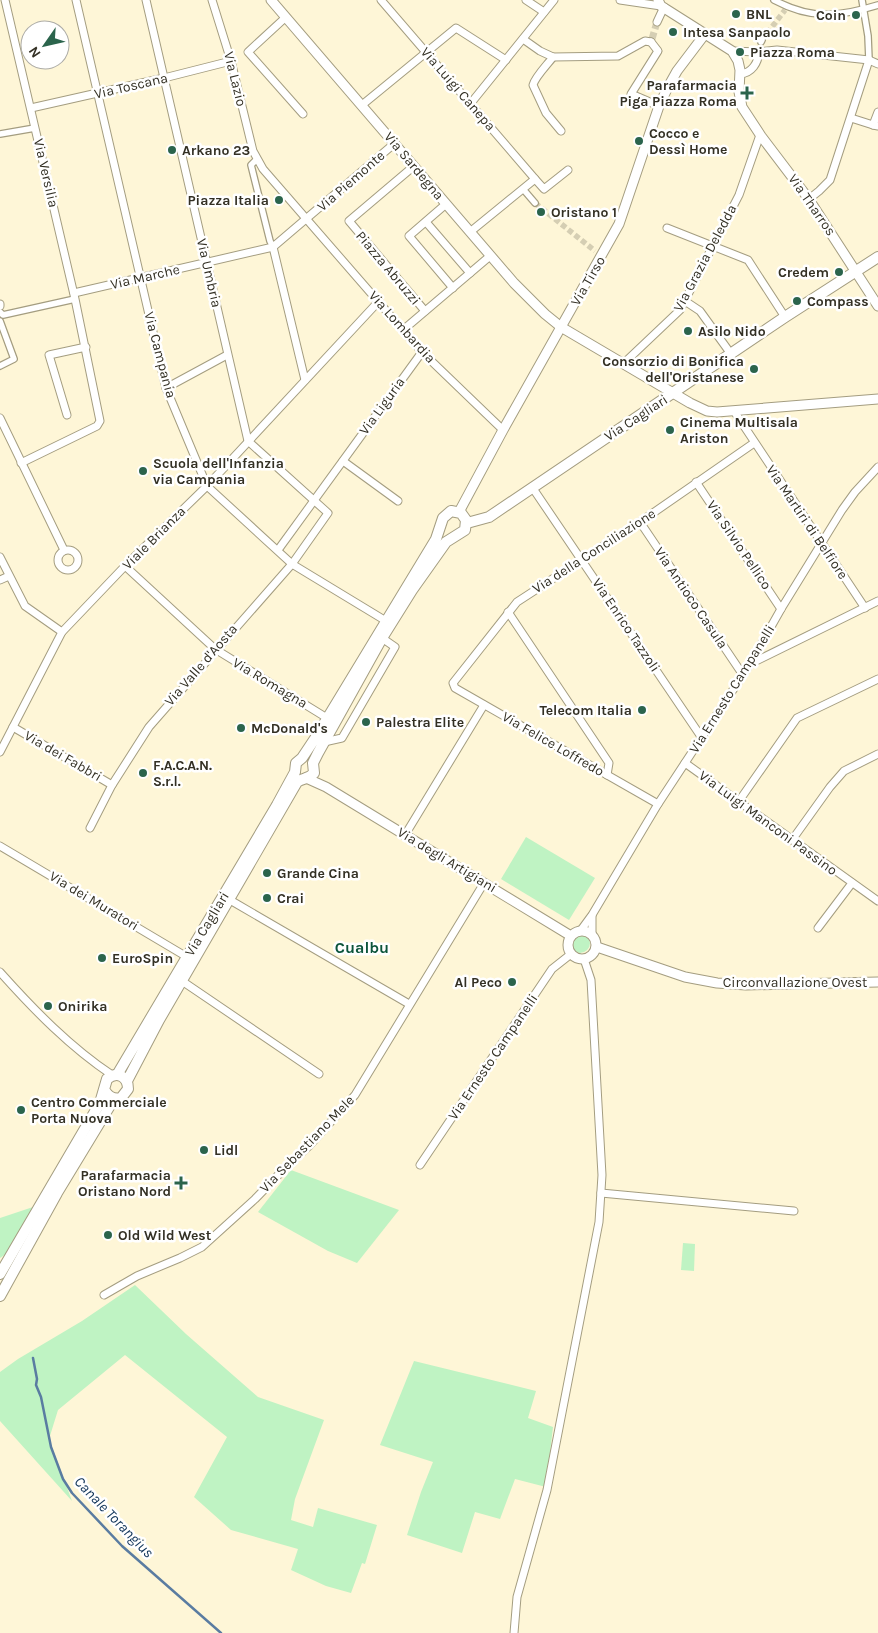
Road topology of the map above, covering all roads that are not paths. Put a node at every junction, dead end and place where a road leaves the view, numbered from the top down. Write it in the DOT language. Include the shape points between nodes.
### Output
graph roads {
  1 [pos="4,0"];
  2 [pos="76,0"];
  3 [pos="146,0"];
  4 [pos="212,0"];
  5 [pos="271,0"];
  6 [pos="381,0"];
  7 [pos="526,0"];
  8 [pos="554,0"];
  9 [pos="620,0"];
  10 [pos="774,0"];
  11 [pos="862,0"];
  12 [pos="636,1"];
  13 [pos="661,4"];
  14 [pos="878,5"];
  15 [pos="864,9"];
  16 [pos="544,12"];
  17 [pos="286,18"];
  18 [pos="657,22"];
  19 [pos="705,34"];
  20 [pos="523,39"];
  21 [pos="732,51"];
  22 [pos="758,52"];
  23 [pos="426,53"];
  24 [pos="553,57"];
  25 [pos="506,60"];
  26 [pos="869,60"];
  27 [pos="231,61"];
  28 [pos="878,64"];
  29 [pos="740,72"];
  30 [pos="164,78"];
  31 [pos="98,94"];
  32 [pos="471,103"];
  33 [pos="362,105"];
  34 [pos="659,106"];
  35 [pos="31,108"];
  36 [pos="878,112"];
  37 [pos="303,114"];
  38 [pos="851,118"];
  39 [pos="876,126"];
  40 [pos="35,128"];
  41 [pos="561,131"];
  42 [pos="0,134"];
  43 [pos="760,135"];
  44 [pos="395,143"];
  45 [pos="256,159"];
  46 [pos="414,166"];
  47 [pos="568,170"];
  48 [pos="535,178"];
  49 [pos="523,189"];
  50 [pos="808,199"];
  51 [pos="535,203"];
  52 [pos="446,204"];
  53 [pos="307,219"];
  54 [pos="426,222"];
  55 [pos="667,228"];
  56 [pos="470,232"];
  57 [pos="712,246"];
  58 [pos="274,247"];
  59 [pos="490,256"];
  60 [pos="878,257"];
  61 [pos="207,263"];
  62 [pos="856,271"];
  63 [pos="470,273"];
  64 [pos="140,278"];
  65 [pos="453,288"];
  66 [pos="75,296"];
  67 [pos="379,301"];
  68 [pos="685,301"];
  69 [pos="878,306"];
  70 [pos="425,311"];
  71 [pos="0,312"];
  72 [pos="785,317"];
  73 [pos="0,321"];
  74 [pos="561,327"];
  75 [pos="403,330"];
  76 [pos="86,347"];
  77 [pos="422,352"];
  78 [pos="227,354"];
  79 [pos="731,354"];
  80 [pos="623,364"];
  81 [pos="0,366"];
  82 [pos="305,380"];
  83 [pos="166,388"];
  84 [pos="674,394"];
  85 [pos="878,399"];
  86 [pos="734,411"];
  87 [pos="67,415"];
  88 [pos="0,418"];
  89 [pos="503,430"];
  90 [pos="248,441"];
  91 [pos="754,443"];
  92 [pos="343,461"];
  93 [pos="21,463"];
  94 [pos="878,467"];
  95 [pos="696,482"];
  96 [pos="207,486"];
  97 [pos="532,487"];
  98 [pos="314,500"];
  99 [pos="398,501"];
  100 [pos="459,512"];
  101 [pos="640,522"];
  102 [pos="467,523"];
  103 [pos="442,525"];
  104 [pos="457,535"];
  105 [pos="821,544"];
  106 [pos="64,550"];
  107 [pos="278,550"];
  108 [pos="0,557"];
  109 [pos="582,560"];
  110 [pos="292,564"];
  111 [pos="2,566"];
  112 [pos="125,566"];
  113 [pos="9,576"];
  114 [pos="0,580"];
  115 [pos="878,601"];
  116 [pos="781,608"];
  117 [pos="865,608"];
  118 [pos="508,612"];
  119 [pos="386,621"];
  120 [pos="62,632"];
  121 [pos="382,638"];
  122 [pos="215,649"];
  123 [pos="750,664"];
  124 [pos="743,675"];
  125 [pos="878,679"];
  126 [pos="453,682"];
  127 [pos="484,705"];
  128 [pos="327,718"];
  129 [pos="13,727"];
  130 [pos="702,738"];
  131 [pos="323,742"];
  132 [pos="0,752"];
  133 [pos="878,754"];
  134 [pos="302,758"];
  135 [pos="685,763"];
  136 [pos="314,765"];
  137 [pos="607,774"];
  138 [pos="301,776"];
  139 [pos="112,785"];
  140 [pos="322,785"];
  141 [pos="739,802"];
  142 [pos="658,804"];
  143 [pos="90,828"];
  144 [pos="405,835"];
  145 [pos="792,840"];
  146 [pos="0,846"];
  147 [pos="484,883"];
  148 [pos="852,883"];
  149 [pos="230,900"];
  150 [pos="878,901"];
  151 [pos="592,916"];
  152 [pos="818,928"];
  153 [pos="581,930"];
  154 [pos="592,934"];
  155 [pos="571,936"];
  156 [pos="597,947"];
  157 [pos="571,954"];
  158 [pos="187,957"];
  159 [pos="584,959"];
  160 [pos="0,972"];
  161 [pos="182,981"];
  162 [pos="878,982"];
  163 [pos="409,1004"];
  164 [pos="97,1065"];
  165 [pos="320,1074"];
  166 [pos="115,1075"];
  167 [pos="127,1081"];
  168 [pos="105,1088"];
  169 [pos="114,1099"];
  170 [pos="420,1165"];
  171 [pos="601,1193"];
  172 [pos="794,1211"];
  173 [pos="18,1251"];
  174 [pos="0,1262"];
  175 [pos="0,1274"];
  176 [pos="104,1295"];
  177 [pos="0,1296"];
  178 [pos="514,1633"];
  1 -- 35 [label="street, Via Versilia"];
  2 -- 31 [label="street, Via Campania"];
  3 -- 30 [label="street, Via Umbria"];
  4 -- 27 [label="street, Via Lazio"];
  5 -- 17 [label="street, Via Sardegna"];
  6 -- 23 [label="street, Via Luigi Canepa"];
  7 -- 16 [label="street"];
  8 -- 16 [label="street"];
  9 -- 12 [label="street"];
  10 -- 15 [label="street" via="786,9 818,15 841,15"];
  11 -- 15 [label="street"];
  12 -- 13 [label="street"];
  13 -- 18 [label="street"];
  13 -- 19 [label="street"];
  14 -- 15 [label="street"];
  15 -- 26 [label="street"];
  16 -- 20 [label="street"];
  17 -- 33 [label="street, Via Sardegna"];
  17 -- 37 [label="street" via="248,52"];
  19 -- 21 [label="street"];
  19 -- 34 [label="street, Via Tirso" via="677,71"];
  20 -- 24 [label="street"];
  20 -- 25 [label="street"];
  21 -- 22 [label="street"];
  21 -- 29 [label="street"];
  22 -- 26 [label="street" via="777,50"];
  22 -- 29 [label="street" via="747,56"];
  22 -- 29 [label="street" via="756,64 745,74"];
  23 -- 25 [label="street" via="456,28"];
  23 -- 32 [label="street, Via Luigi Canepa"];
  23 -- 33 [label="street"];
  24 -- 34 [label="street" via="618,56 651,41 658,51 631,94"];
  24 -- 41 [label="street" via="533,85 546,113"];
  25 -- 32 [label="street"];
  26 -- 28 [label="street"];
  26 -- 38 [label="street"];
  27 -- 30 [label="street, Via Toscana"];
  27 -- 45 [label="street, Via Lazio"];
  29 -- 43 [label="street, Via Tharros" via="742,107"];
  30 -- 31 [label="street, Via Toscana"];
  30 -- 61 [label="street, Via Umbria"];
  31 -- 35 [label="street, Via Toscana"];
  31 -- 64 [label="street, Via Campania"];
  32 -- 48 [label="street, Via Luigi Canepa"];
  33 -- 44 [label="street, Via Sardegna"];
  34 -- 74 [label="street, Via Tirso" via="619,224 599,254"];
  35 -- 40 [label="street, Via Versilia"];
  36 -- 39 [label="street"];
  38 -- 39 [label="street"];
  38 -- 50 [label="street" via="830,180"];
  40 -- 42 [label="street"];
  40 -- 66 [label="street, Via Versilia"];
  43 -- 50 [label="street, Via Tharros"];
  43 -- 57 [label="street, Via Grazia Deledda" via="739,196"];
  44 -- 46 [label="street, Via Sardegna"];
  44 -- 53 [label="street, Via Piemonte"];
  45 -- 53 [label="street"];
  45 -- 58 [label="street" via="251,165"];
  46 -- 52 [label="street, Via Sardegna"];
  46 -- 70 [label="street, Piazza Abruzzi" via="349,221"];
  47 -- 48 [label="street" via="544,189"];
  48 -- 49 [label="street"];
  49 -- 51 [label="street"];
  49 -- 56 [label="street"];
  50 -- 62 [label="street, Via Tharros"];
  52 -- 54 [label="street"];
  52 -- 56 [label="street, Via Sardegna"];
  53 -- 58 [label="street"];
  53 -- 67 [label="street, Via Lombardia"];
  54 -- 63 [label="street"];
  54 -- 65 [label="street" via="410,236"];
  55 -- 57 [label="street"];
  56 -- 59 [label="street, Via Sardegna"];
  57 -- 68 [label="street, Via Grazia Deledda"];
  57 -- 72 [label="street" via="748,260"];
  58 -- 61 [label="street, Via Marche"];
  58 -- 82 [label="street"];
  59 -- 63 [label="street"];
  59 -- 74 [label="street, Via Sardegna" via="526,296"];
  60 -- 62 [label="main road, Via Cagliari"];
  61 -- 64 [label="street, Via Marche"];
  61 -- 78 [label="street, Via Umbria"];
  62 -- 69 [label="street, Via Tharros"];
  62 -- 72 [label="main road, Via Cagliari"];
  63 -- 65 [label="street"];
  64 -- 66 [label="street, Via Marche"];
  64 -- 83 [label="street, Via Campania"];
  65 -- 70 [label="street"];
  66 -- 71 [label="street" via="2,315"];
  66 -- 76 [label="street, Via Versilia"];
  67 -- 75 [label="street, Via Lombardia"];
  67 -- 82 [label="street, Viale Brianza"];
  68 -- 79 [label="street" via="700,311"];
  68 -- 80 [label="street, Via Grazia Deledda" via="680,310"];
  70 -- 75 [label="street"];
  72 -- 79 [label="main road, Via Cagliari"];
  73 -- 81 [label="street" via="14,359"];
  74 -- 80 [label="street, Via Sardegna"];
  74 -- 89 [label="street, Via Tirso"];
  75 -- 77 [label="street, Via Lombardia"];
  76 -- 87 [label="street" via="49,355"];
  76 -- 93 [label="street, Via Versilia" via="100,423"];
  77 -- 89 [label="street, Via Lombardia"];
  77 -- 92 [label="street, Via Liguria"];
  78 -- 83 [label="street"];
  78 -- 90 [label="street, Via Umbria"];
  79 -- 84 [label="main road, Via Cagliari"];
  80 -- 84 [label="street, Via Sardegna"];
  82 -- 90 [label="street, Viale Brianza"];
  83 -- 96 [label="street, Via Campania"];
  84 -- 86 [label="street, Via Sardegna" via="707,411"];
  84 -- 97 [label="main road, Via Cagliari"];
  85 -- 86 [label="street, Via Sardegna"];
  86 -- 91 [label="street, Via Martiri di Belfiore"];
  88 -- 93 [label="street"];
  89 -- 100 [label="street, Via Tirso"];
  90 -- 96 [label="street, Viale Brianza"];
  90 -- 98 [label="street"];
  91 -- 95 [label="street, Via della Conciliazione"];
  91 -- 105 [label="street, Via Martiri di Belfiore"];
  92 -- 98 [label="street, Via Liguria"];
  92 -- 99 [label="street"];
  93 -- 106 [label="street"];
  94 -- 105 [label="street, Via Ernesto Campanelli" via="855,492"];
  95 -- 101 [label="street, Via della Conciliazione"];
  95 -- 116 [label="street, Via Silvio Pellico"];
  96 -- 107 [label="street, Via Campania"];
  96 -- 112 [label="street, Viale Brianza"];
  97 -- 102 [label="main road, Via Cagliari" via="490,517"];
  97 -- 109 [label="street, Via Enrico Tazzoli"];
  98 -- 107 [label="street, Via Liguria"];
  98 -- 110 [label="street, Via Valle d'Aosta" via="328,513"];
  100 -- 102 [label="main road"];
  100 -- 103 [label="main road" via="448,513"];
  101 -- 109 [label="street, Via della Conciliazione"];
  101 -- 124 [label="street, Via Antioco Casula"];
  102 -- 104 [label="main road"];
  103 -- 104 [label="main road" via="446,532"];
  103 -- 119 [label="main road, Via Cagliari"];
  104 -- 121 [label="main road, Via Cagliari" via="446,542 427,567"];
  105 -- 116 [label="street, Via Ernesto Campanelli"];
  105 -- 117 [label="street, Via Martiri di Belfiore"];
  107 -- 110 [label="street, Via Campania"];
  108 -- 111 [label="street"];
  109 -- 118 [label="street, Via della Conciliazione" via="517,602"];
  109 -- 130 [label="street, Via Enrico Tazzoli"];
  110 -- 119 [label="street, Via Campania"];
  110 -- 122 [label="street, Via Valle d'Aosta"];
  111 -- 113 [label="street"];
  112 -- 120 [label="street, Viale Brianza"];
  112 -- 122 [label="street, Via Romagna"];
  113 -- 114 [label="street"];
  113 -- 120 [label="street" via="25,606"];
  115 -- 117 [label="street"];
  116 -- 123 [label="street, Via Ernesto Campanelli"];
  117 -- 123 [label="street"];
  118 -- 126 [label="street, Via della Conciliazione"];
  118 -- 137 [label="street" via="609,763"];
  119 -- 128 [label="main road, Via Cagliari"];
  120 -- 129 [label="street, Viale Brianza"];
  121 -- 131 [label="main road, Via Cagliari"];
  121 -- 131 [label="street" via="395,646 342,738"];
  122 -- 128 [label="street, Via Romagna"];
  122 -- 139 [label="street, Via Valle d'Aosta" via="149,727"];
  123 -- 124 [label="street, Via Ernesto Campanelli"];
  124 -- 130 [label="street, Via Ernesto Campanelli"];
  125 -- 141 [label="street" via="797,718"];
  126 -- 127 [label="street, Via Felice Loffredo" via="455,688"];
  127 -- 137 [label="street, Via Felice Loffredo"];
  127 -- 144 [label="street"];
  128 -- 134 [label="main road, Via Cagliari"];
  129 -- 132 [label="street, Viale Brianza"];
  129 -- 139 [label="street, Via dei Fabbri"];
  130 -- 135 [label="street, Via Ernesto Campanelli"];
  131 -- 136 [label="main road, Via Cagliari"];
  133 -- 145 [label="street" via="844,771"];
  134 -- 136 [label="main road" via="310,759"];
  134 -- 138 [label="main road, Via Cagliari" via="296,763"];
  135 -- 141 [label="street, Via Luigi Manconi Passino"];
  135 -- 142 [label="street, Via Ernesto Campanelli"];
  136 -- 138 [label="main road, Via Cagliari" via="312,775"];
  136 -- 140 [label="street"];
  137 -- 142 [label="street, Via Felice Loffredo"];
  138 -- 140 [label="street, Via degli Artigiani"];
  138 -- 149 [label="main road, Via Cagliari"];
  138 -- 158 [label="main road, Via Cagliari" via="277,805"];
  139 -- 143 [label="street, Via Valle d'Aosta"];
  140 -- 144 [label="street, Via degli Artigiani"];
  141 -- 145 [label="street, Via Luigi Manconi Passino"];
  142 -- 151 [label="street, Via Ernesto Campanelli"];
  144 -- 147 [label="street, Via degli Artigiani"];
  145 -- 148 [label="street, Via Luigi Manconi Passino"];
  146 -- 158 [label="street, Via dei Muratori"];
  147 -- 155 [label="street, Via degli Artigiani"];
  147 -- 163 [label="street, Via Sebastiano Mele"];
  148 -- 150 [label="street, Via Luigi Manconi Passino"];
  148 -- 152 [label="street, Via Luigi Manconi Passino"];
  149 -- 161 [label="main road, Via Cagliari"];
  149 -- 163 [label="street"];
  151 -- 153 [label="street, Via Ernesto Campanelli"];
  151 -- 154 [label="street"];
  153 -- 154 [label="street"];
  153 -- 155 [label="street, Via Ernesto Campanelli"];
  154 -- 156 [label="street"];
  155 -- 157 [label="street" via="568,945"];
  156 -- 159 [label="street"];
  156 -- 162 [label="street, Circonvallazione Ovest" via="685,977 717,983"];
  157 -- 159 [label="street"];
  157 -- 170 [label="street, Via Ernesto Campanelli" via="552,969"];
  158 -- 166 [label="main road, Via Cagliari"];
  159 -- 171 [label="street" via="591,980"];
  160 -- 164 [label="street" via="28,1004"];
  161 -- 165 [label="street"];
  161 -- 167 [label="main road, Via Cagliari"];
  163 -- 176 [label="street, Via Sebastiano Mele" via="355,1096 255,1200 202,1247 137,1276"];
  164 -- 166 [label="street"];
  164 -- 168 [label="street"];
  166 -- 167 [label="main road"];
  166 -- 168 [label="main road, Via Cagliari" via="107,1079"];
  167 -- 169 [label="main road, Via Cagliari" via="127,1092 122,1098"];
  168 -- 169 [label="main road"];
  168 -- 173 [label="main road, Via Cagliari"];
  169 -- 173 [label="main road, Via Cagliari"];
  171 -- 172 [label="street"];
  171 -- 178 [label="street" via="599,1222 547,1490 517,1597"];
  173 -- 174 [label="main road"];
  173 -- 175 [label="main road"];
  173 -- 177 [label="main road"];
}
